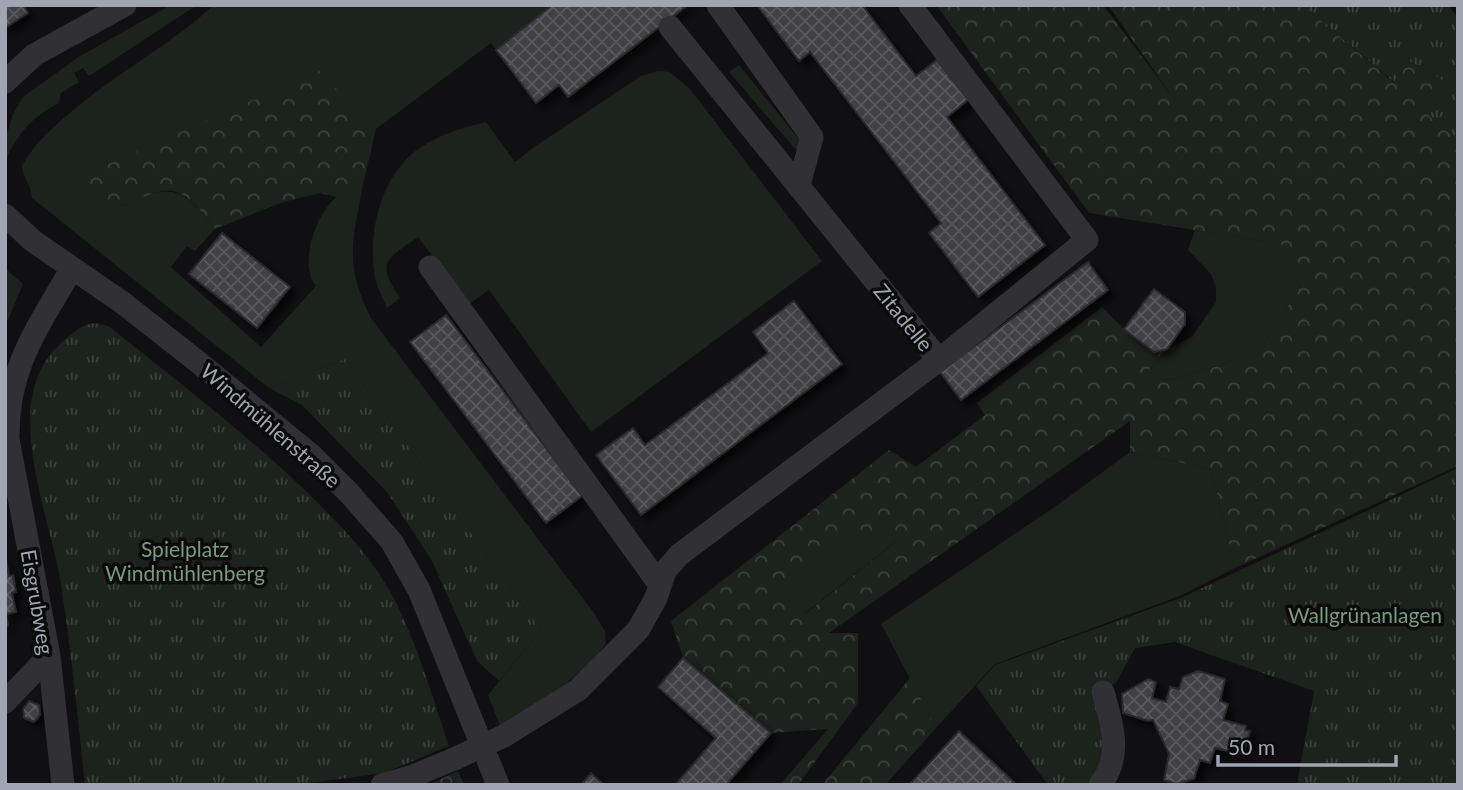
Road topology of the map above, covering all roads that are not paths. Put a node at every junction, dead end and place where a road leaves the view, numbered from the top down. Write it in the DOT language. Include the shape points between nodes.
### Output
graph roads {
  1 [pos="125,5"];
  2 [pos="718,5"];
  3 [pos="910,5"];
  4 [pos="670,27"];
  5 [pos="5,82"];
  6 [pos="799,185"];
  7 [pos="5,215"];
  8 [pos="430,267"];
  9 [pos="72,268"];
  10 [pos="939,360"];
  11 [pos="660,585"];
  12 [pos="49,656"];
  13 [pos="1103,692"];
  14 [pos="5,702"];
  15 [pos="478,736"];
  16 [pos="488,760"];
  17 [pos="63,785"];
  18 [pos="382,785"];
  19 [pos="498,785"];
  20 [pos="1100,785"];
  1 -- 5 [label="street" via="34,55"];
  2 -- 6 [label="street" via="812,136"];
  3 -- 10 [label="street" via="1087,240"];
  4 -- 6 [label="street, Zitadelle"];
  6 -- 10 [label="street, Zitadelle"];
  7 -- 9 [label="street, Windmühlenstraße"];
  8 -- 11 [label="street"];
  9 -- 12 [label="street, Eisgrubweg" via="23,356 7,411 8,439"];
  9 -- 15 [label="street, Windmühlenstraße" via="146,321 311,454 392,542 419,590"];
  10 -- 11 [label="street, Zitadelle" via="679,555"];
  11 -- 18 [label="street, Zitadelle, bridge" via="638,630 578,690 504,736"];
  12 -- 14 [label="street"];
  12 -- 17 [label="street, Eisgrubweg"];
  13 -- 20 [label="street" via="1114,743 1109,773"];
  16 -- 19 [label="street"];
}
